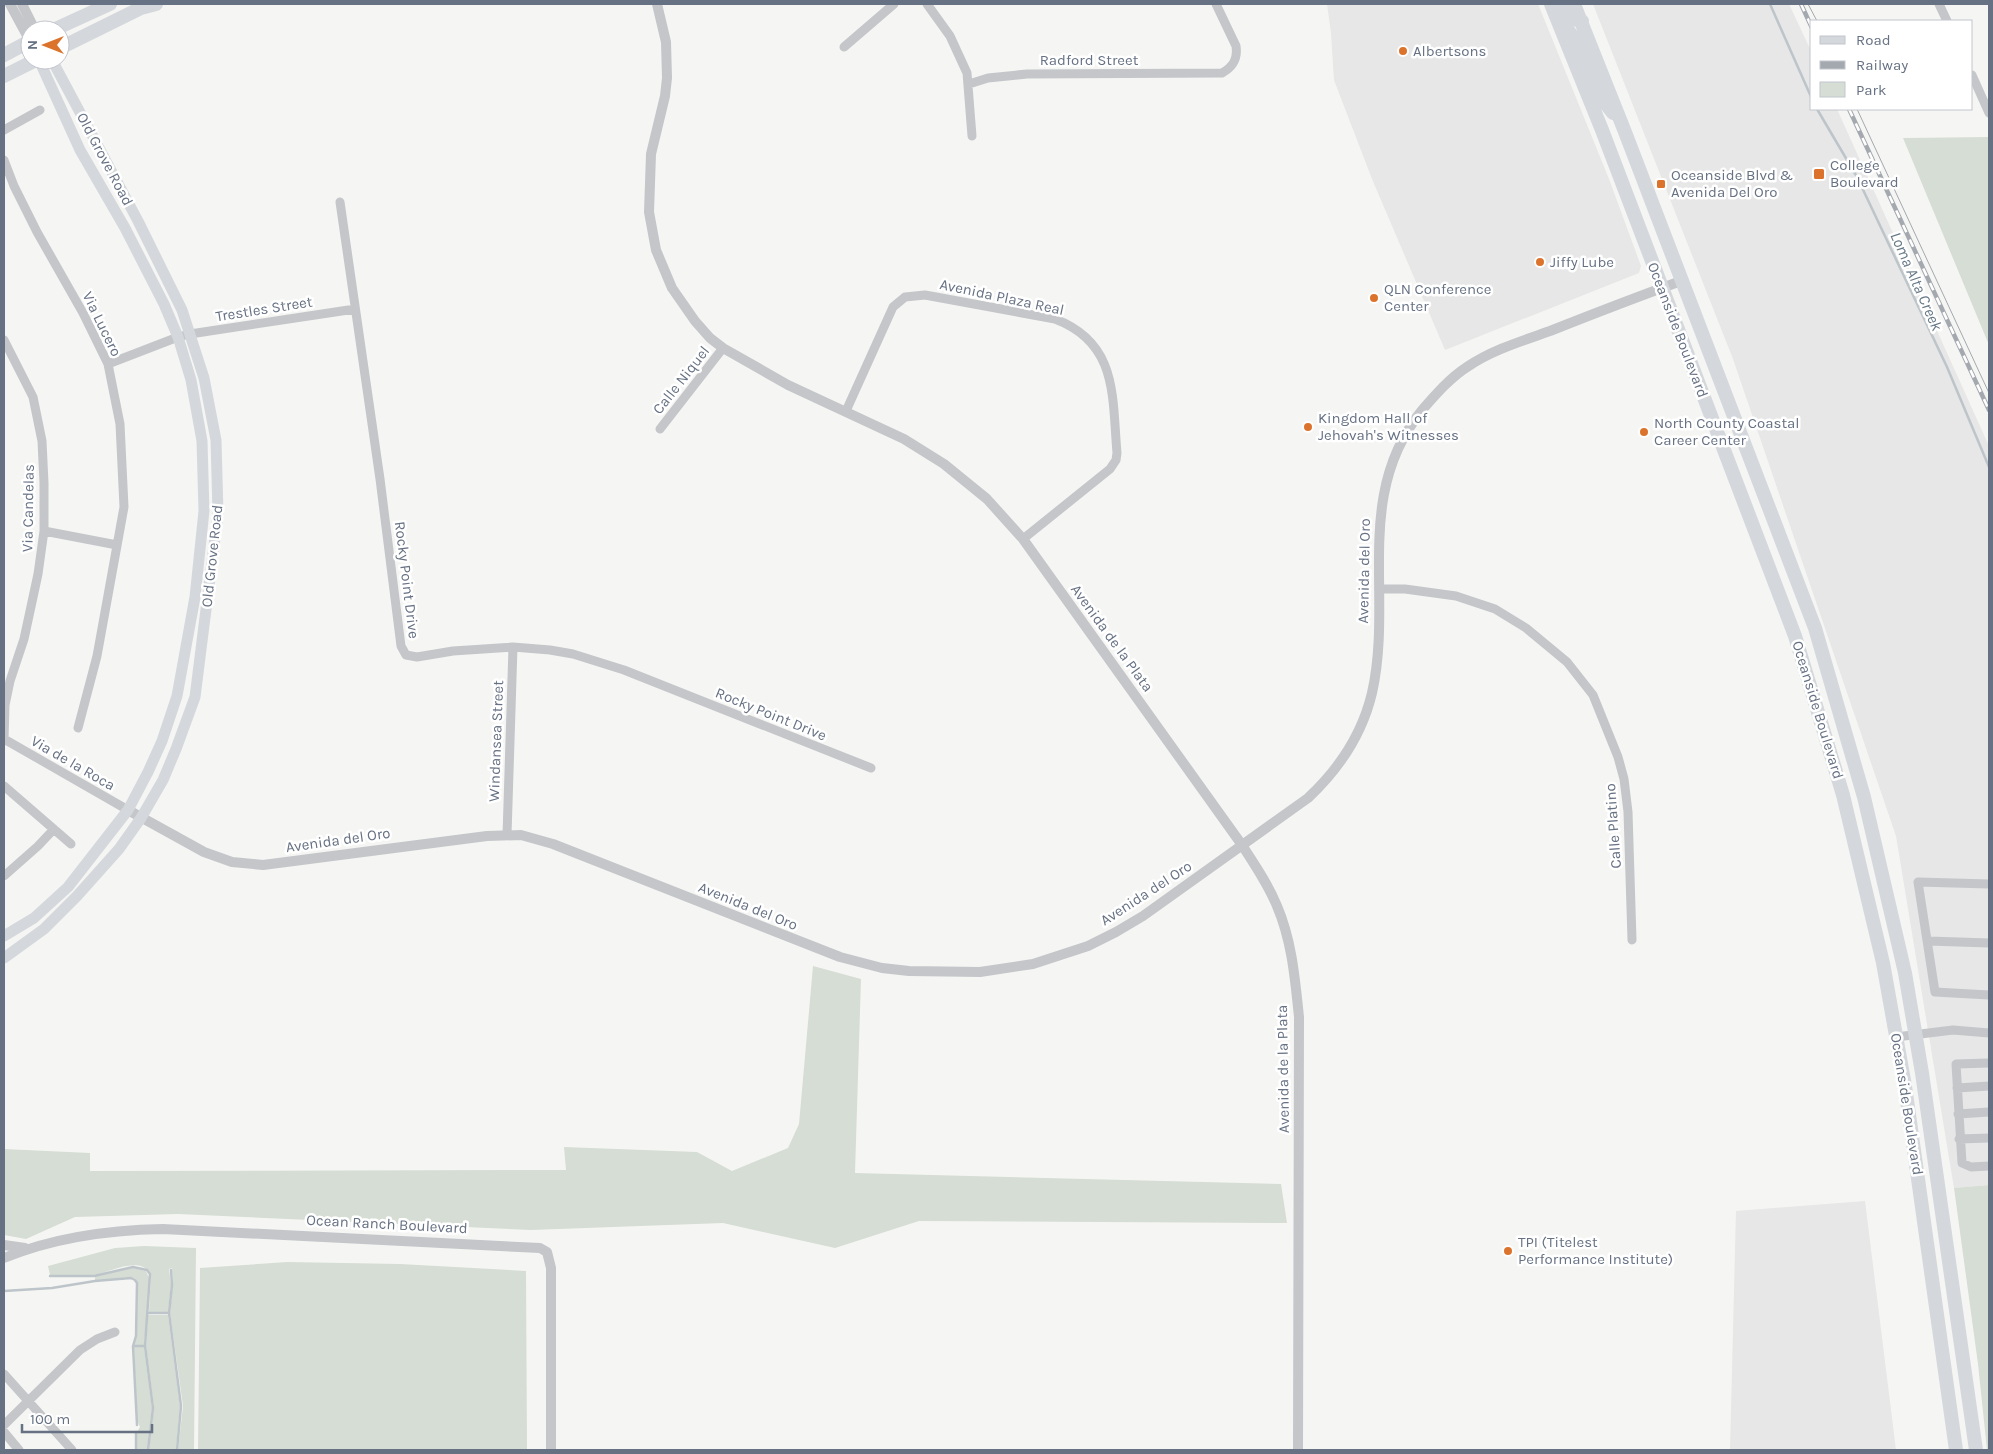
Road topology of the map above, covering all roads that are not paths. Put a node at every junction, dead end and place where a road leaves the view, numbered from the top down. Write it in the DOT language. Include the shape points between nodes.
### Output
graph roads {
  1 [pos="10,4"];
  2 [pos="22,4"];
  3 [pos="110,4"];
  4 [pos="156,4"];
  5 [pos="657,4"];
  6 [pos="894,4"];
  7 [pos="927,4"];
  8 [pos="1216,4"];
  9 [pos="1552,4"];
  10 [pos="1562,4"];
  11 [pos="1574,4"];
  12 [pos="1939,4"];
  13 [pos="30,20"];
  14 [pos="1947,20"];
  15 [pos="1582,21"];
  16 [pos="20,22"];
  17 [pos="70,22"];
  18 [pos="1561,27"];
  19 [pos="70,43"];
  20 [pos="20,46"];
  21 [pos="844,47"];
  22 [pos="4,55"];
  23 [pos="20,68"];
  24 [pos="42,70"];
  25 [pos="57,70"];
  26 [pos="4,76"];
  27 [pos="1973,77"];
  28 [pos="969,84"];
  29 [pos="40,110"];
  30 [pos="1989,113"];
  31 [pos="1622,125"];
  32 [pos="4,130"];
  33 [pos="972,136"];
  34 [pos="4,160"];
  35 [pos="340,202"];
  36 [pos="1681,281"];
  37 [pos="1662,288"];
  38 [pos="355,309"];
  39 [pos="190,334"];
  40 [pos="178,337"];
  41 [pos="4,340"];
  42 [pos="724,348"];
  43 [pos="108,364"];
  44 [pos="846,410"];
  45 [pos="660,429"];
  46 [pos="44,531"];
  47 [pos="1023,539"];
  48 [pos="117,545"];
  49 [pos="1379,589"];
  50 [pos="513,647"];
  51 [pos="78,728"];
  52 [pos="4,740"];
  53 [pos="871,768"];
  54 [pos="4,786"];
  55 [pos="128,810"];
  56 [pos="141,818"];
  57 [pos="54,829"];
  58 [pos="507,835"];
  59 [pos="71,844"];
  60 [pos="1242,845"];
  61 [pos="4,876"];
  62 [pos="1989,884"];
  63 [pos="4,936"];
  64 [pos="1632,940"];
  65 [pos="1928,941"];
  66 [pos="1989,943"];
  67 [pos="4,958"];
  68 [pos="1989,995"];
  69 [pos="1989,1034"];
  70 [pos="1916,1035"];
  71 [pos="1896,1037"];
  72 [pos="1989,1063"];
  73 [pos="1989,1086"];
  74 [pos="1957,1088"];
  75 [pos="1989,1112"];
  76 [pos="1958,1114"];
  77 [pos="1989,1138"];
  78 [pos="1960,1139"];
  79 [pos="1989,1166"];
  80 [pos="4,1245"];
  81 [pos="26,1248"];
  82 [pos="4,1258"];
  83 [pos="115,1332"];
  84 [pos="4,1374"];
  85 [pos="29,1400"];
  86 [pos="4,1425"];
  87 [pos="4,1432"];
  88 [pos="18,1450"];
  89 [pos="72,1450"];
  90 [pos="551,1450"];
  91 [pos="1298,1450"];
  92 [pos="1956,1450"];
  93 [pos="1976,1450"];
  1 -- 16 [label="street"];
  2 -- 13 [label="street"];
  3 -- 17 [label="main road"];
  4 -- 19 [label="main road" via="141,8"];
  5 -- 42 [label="street, Avenida de la Plata" via="666,42 667,78 652,154 649,212 656,250 672,288 695,321"];
  6 -- 21 [label="street"];
  7 -- 28 [label="street" via="950,36"];
  8 -- 28 [label="street, Radford Street" via="1237,53 1234,63 1222,73 1027,74 988,78"];
  9 -- 18 [label="main road, Oceanside Boulevard"];
  10 -- 15 [label="main road" via="1568,18"];
  11 -- 15 [label="main road, Oceanside Boulevard"];
  12 -- 14 [label="street"];
  15 -- 31 [label="main road, Oceanside Boulevard"];
  18 -- 31 [label="main road" via="1573,35 1599,95"];
  18 -- 37 [label="main road, Oceanside Boulevard"];
  20 -- 22 [label="main road"];
  23 -- 26 [label="main road"];
  24 -- 40 [label="main road, Old Grove Road" via="80,150 164,304"];
  25 -- 39 [label="main road, Old Grove Road" via="138,221 182,310"];
  27 -- 30 [label="street"];
  28 -- 33 [label="street"];
  29 -- 32 [label="street"];
  31 -- 36 [label="main road, Oceanside Boulevard"];
  34 -- 43 [label="street, Via Lucero" via="37,232"];
  35 -- 38 [label="street, Rocky Point Drive"];
  36 -- 37 [label="street, Avenida del Oro"];
  36 -- 70 [label="main road, Oceanside Boulevard" via="1815,628 1864,797 1888,895"];
  37 -- 49 [label="street, Avenida del Oro" via="1496,351 1466,367 1435,395 1411,424 1386,478 1380,510"];
  37 -- 71 [label="main road, Oceanside Boulevard" via="1812,688 1861,866 1884,963"];
  38 -- 39 [label="street, Trestles Street"];
  38 -- 50 [label="street, Rocky Point Drive" via="401,646 406,655 417,657"];
  39 -- 40 [label="street, Trestles Street"];
  39 -- 56 [label="main road, Old Grove Road" via="204,378 216,440 218,514 195,697 166,772"];
  40 -- 43 [label="street, Trestles Street"];
  40 -- 55 [label="main road, Old Grove Road" via="191,380 202,441 204,511 195,597 177,696 162,742"];
  41 -- 46 [label="street, Via Candelas" via="33,397 42,441"];
  42 -- 44 [label="street, Avenida de la Plata" via="788,385"];
  42 -- 45 [label="street, Calle Niquel"];
  43 -- 48 [label="street, Via Lucero" via="120,424 124,501"];
  44 -- 47 [label="street, Avenida de la Plata" via="904,439 944,464 987,499"];
  44 -- 47 [label="street, Avenida Plaza Real" via="893,307 906,297 925,295 1055,319 1083,334 1096,348 1110,378 1116,460 1110,469"];
  46 -- 48 [label="street"];
  46 -- 52 [label="street, Via Candelas" via="24,639 5,705"];
  47 -- 60 [label="street, Avenida de la Plata"];
  48 -- 51 [label="street, Via Lucero" via="97,656"];
  49 -- 60 [label="street, Avenida del Oro" via="1377,663 1372,694 1359,732 1327,780 1308,798"];
  49 -- 64 [label="street, Calle Platino" via="1456,596 1495,610 1526,628 1567,662 1593,695 1624,779"];
  50 -- 53 [label="street, Rocky Point Drive" via="573,654 624,670"];
  50 -- 58 [label="street, Windansea Street"];
  52 -- 55 [label="street, Via de la Roca"];
  54 -- 57 [label="street"];
  55 -- 56 [label="street, Avenida del Oro"];
  55 -- 63 [label="main road, Old Grove Road" via="68,887 34,918"];
  56 -- 58 [label="street, Avenida del Oro" via="204,852 232,862 263,865"];
  56 -- 67 [label="main road, Old Grove Road" via="119,849 77,896 44,928"];
  57 -- 59 [label="street"];
  57 -- 61 [label="street"];
  58 -- 60 [label="street, Avenida del Oro" via="521,835 553,844 840,957 909,971 980,972 1033,964 1088,946 1143,916"];
  60 -- 91 [label="street, Avenida de la Plata" via="1268,886 1283,924 1293,967 1299,1017"];
  62 -- 65 [label="street" via="1918,882"];
  65 -- 66 [label="street"];
  65 -- 68 [label="street" via="1935,992"];
  69 -- 70 [label="street" via="1953,1030"];
  70 -- 71 [label="street"];
  70 -- 93 [label="main road, Oceanside Boulevard"];
  71 -- 92 [label="main road, Oceanside Boulevard"];
  72 -- 74 [label="street" via="1956,1064"];
  73 -- 74 [label="street"];
  74 -- 76 [label="street"];
  75 -- 76 [label="street"];
  76 -- 78 [label="street"];
  77 -- 78 [label="street"];
  78 -- 79 [label="street" via="1962,1163 1971,1167"];
  80 -- 81 [label="street, Ocean Ranch Boulevard"];
  81 -- 82 [label="street, Ocean Ranch Boulevard"];
  81 -- 90 [label="street, Ocean Ranch Boulevard" via="80,1235 163,1229 540,1248 547,1252 551,1268"];
  83 -- 85 [label="street" via="80,1350"];
  84 -- 85 [label="street"];
  85 -- 86 [label="street"];
  85 -- 89 [label="street"];
  87 -- 88 [label="street"];
}
